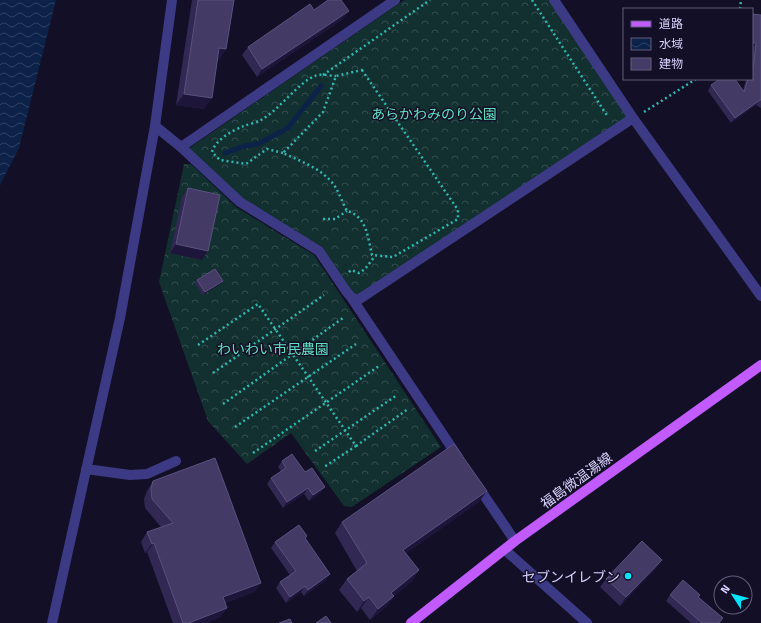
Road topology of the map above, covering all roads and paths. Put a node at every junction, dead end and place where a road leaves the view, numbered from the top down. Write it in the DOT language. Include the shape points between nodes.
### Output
graph roads {
  1 [pos="172,0"];
  2 [pos="396,0"];
  3 [pos="430,0"];
  4 [pos="532,0"];
  5 [pos="554,0"];
  6 [pos="323,75"];
  7 [pos="336,76"];
  8 [pos="694,80"];
  9 [pos="634,118"];
  10 [pos="603,121"];
  11 [pos="155,126"];
  12 [pos="181,147"];
  13 [pos="284,153"];
  14 [pos="347,211"];
  15 [pos="464,215"];
  16 [pos="323,219"];
  17 [pos="458,219"];
  18 [pos="376,255"];
  19 [pos="338,280"];
  20 [pos="324,295"];
  21 [pos="761,296"];
  22 [pos="351,297"];
  23 [pos="343,318"];
  24 [pos="356,344"];
  25 [pos="198,345"];
  26 [pos="761,365"];
  27 [pos="379,366"];
  28 [pos="213,373"];
  29 [pos="397,395"];
  30 [pos="223,404"];
  31 [pos="408,409"];
  32 [pos="235,427"];
  33 [pos="356,446"];
  34 [pos="315,451"];
  35 [pos="253,453"];
  36 [pos="176,461"];
  37 [pos="462,462"];
  38 [pos="324,467"];
  39 [pos="86,469"];
  40 [pos="471,475"];
  41 [pos="515,541"];
  42 [pos="505,550"];
  43 [pos="52,623"];
  44 [pos="411,623"];
  45 [pos="587,623"];
  1 -- 11 [label="street"];
  2 -- 12 [label="street"];
  3 -- 6 [label="path"];
  4 -- 10 [label="path" via="609,117"];
  5 -- 9 [label="street"];
  6 -- 7 [label="path"];
  6 -- 13 [label="path" via="308,79 277,109 260,121 242,126 226,135 213,147 212,152 220,160 246,164 267,149"];
  7 -- 13 [label="path" via="323,112"];
  7 -- 17 [label="path" via="362,70 458,210"];
  8 -- 9 [label="path"];
  9 -- 21 [label="street"];
  9 -- 22 [label="street" via="375,291 358,300"];
  11 -- 12 [label="street"];
  11 -- 39 [label="street" via="120,318"];
  12 -- 19 [label="street" via="240,202 318,251"];
  13 -- 14 [label="path" via="325,175 336,187"];
  14 -- 16 [label="path" via="335,219"];
  14 -- 18 [label="path" via="364,222 372,255"];
  15 -- 17 [label="path"];
  17 -- 18 [label="path" via="393,257"];
  18 -- 19 [label="path" via="359,273 351,270"];
  19 -- 22 [label="street"];
  20 -- 28 [label="path"];
  22 -- 37 [label="street"];
  23 -- 30 [label="path"];
  24 -- 32 [label="path"];
  25 -- 33 [label="path" via="258,304"];
  26 -- 41 [label="main road, 福島微温湯線"];
  27 -- 35 [label="path"];
  29 -- 34 [label="path"];
  31 -- 33 [label="path"];
  33 -- 38 [label="path"];
  36 -- 39 [label="street" via="147,474 130,475"];
  39 -- 43 [label="street"];
  40 -- 41 [label="street"];
  41 -- 42 [label="main road, 福島微温湯線"];
  42 -- 44 [label="main road, 福島微温湯線"];
  42 -- 45 [label="street"];
}
